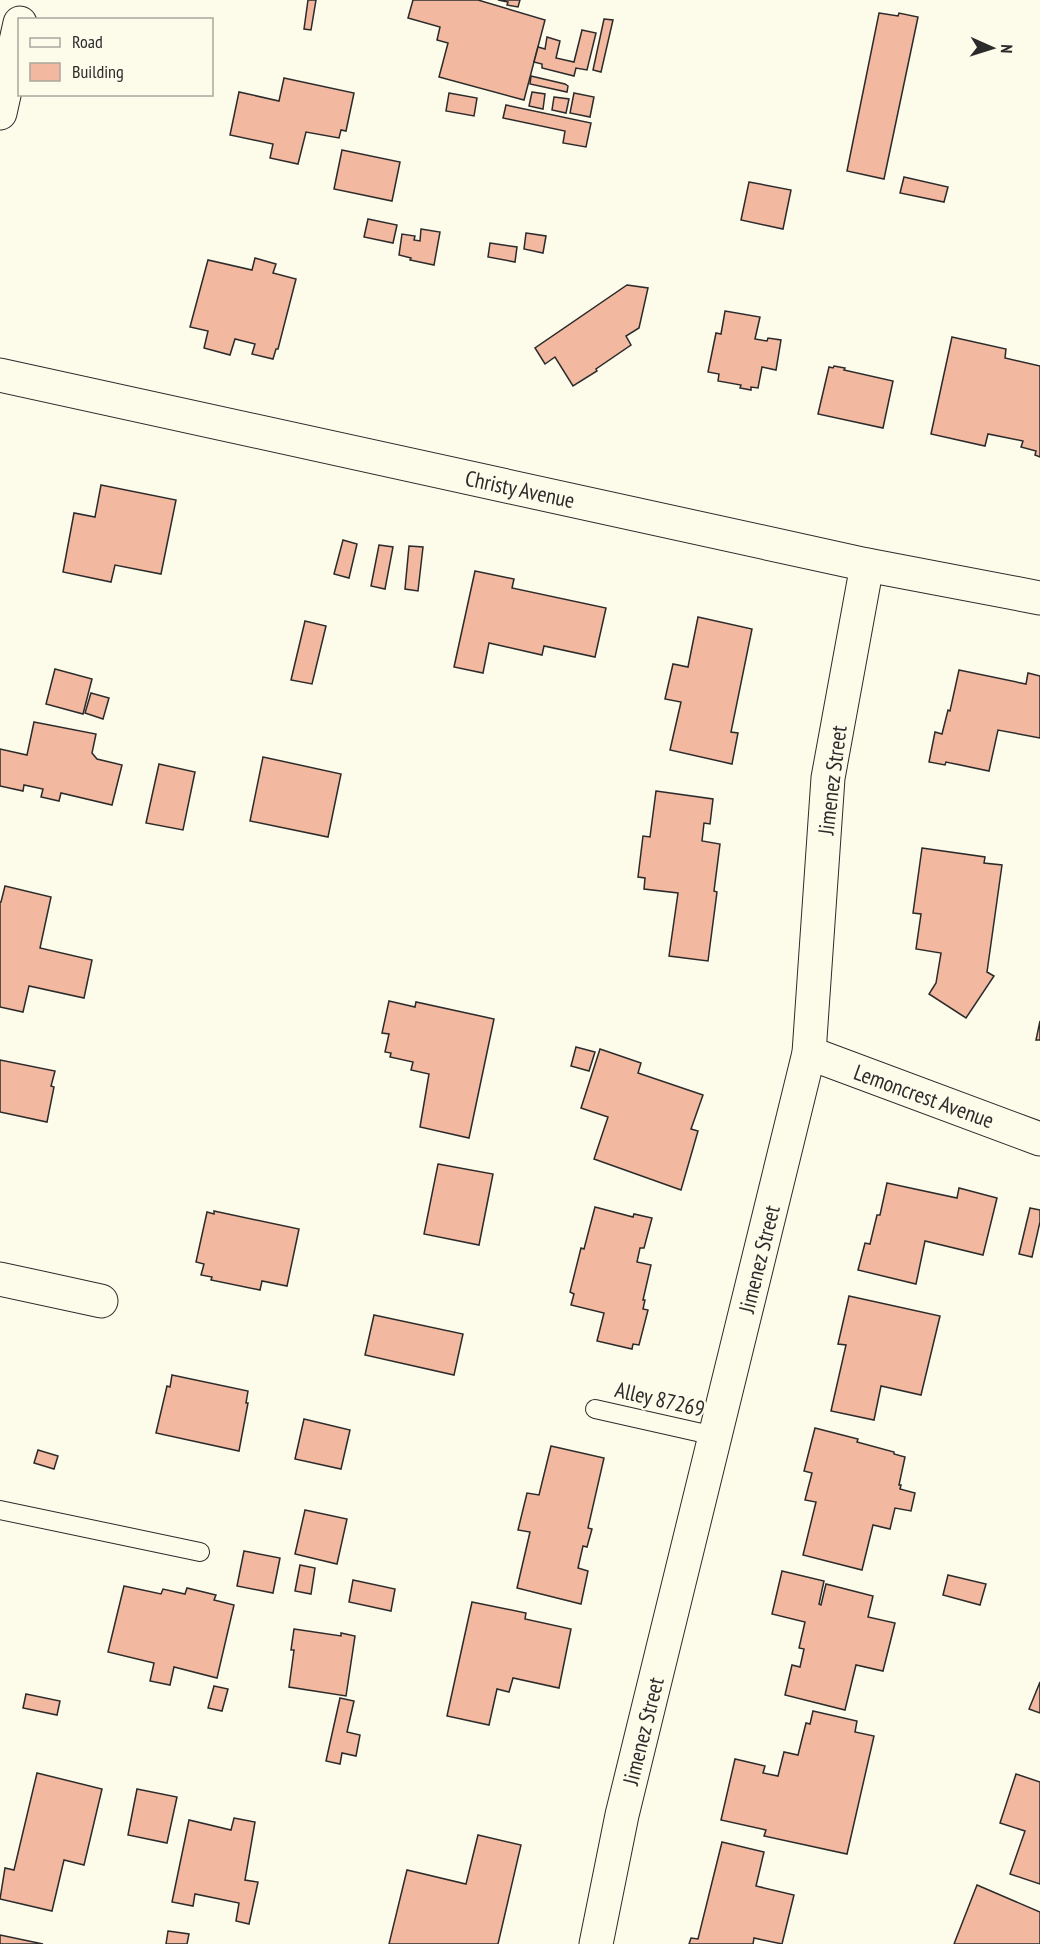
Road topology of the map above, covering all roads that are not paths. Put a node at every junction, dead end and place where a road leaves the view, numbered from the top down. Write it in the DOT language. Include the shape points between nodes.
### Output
graph roads {
  1 [pos="24,0"];
  2 [pos="21,18"];
  3 [pos="18,30"];
  4 [pos="0,113"];
  5 [pos="0,375"];
  6 [pos="867,565"];
  7 [pos="1040,598"];
  8 [pos="809,1053"];
  9 [pos="1040,1139"];
  10 [pos="0,1279"];
  11 [pos="101,1301"];
  12 [pos="595,1409"];
  13 [pos="715,1436"];
  14 [pos="0,1510"];
  15 [pos="200,1552"];
  16 [pos="596,1944"];
  1 -- 2 [label="street"];
  3 -- 4 [label="street"];
  5 -- 6 [label="street, Christy Avenue"];
  6 -- 7 [label="street, Christy Avenue"];
  6 -- 8 [label="street, Jimenez Street" via="828,778"];
  8 -- 9 [label="street, Lemoncrest Avenue"];
  8 -- 13 [label="street, Jimenez Street"];
  10 -- 11 [label="street"];
  12 -- 13 [label="lane, Alley 87269"];
  13 -- 16 [label="street, Jimenez Street" via="622,1815"];
  14 -- 15 [label="lane"];
}
